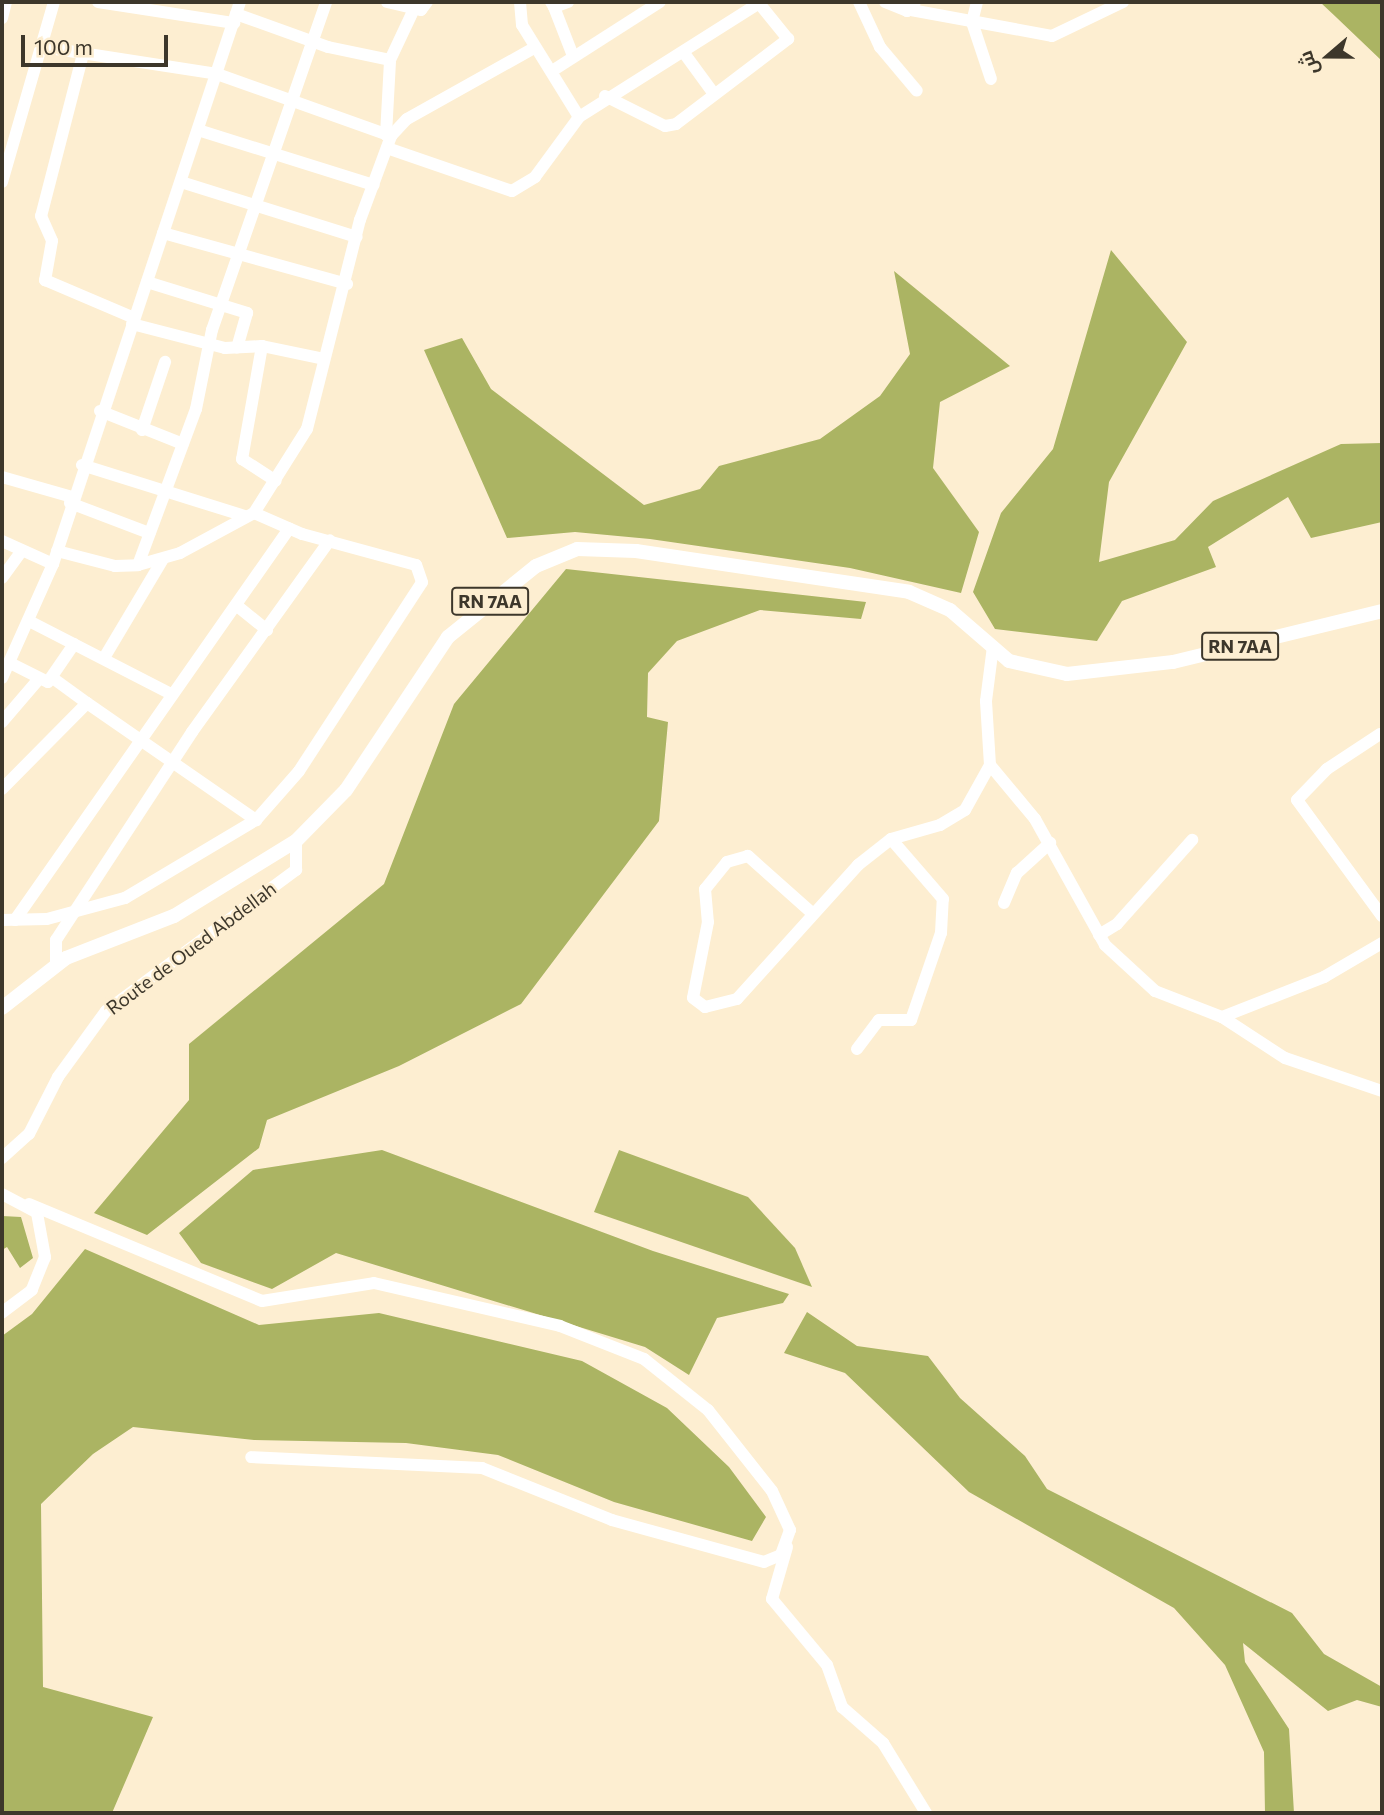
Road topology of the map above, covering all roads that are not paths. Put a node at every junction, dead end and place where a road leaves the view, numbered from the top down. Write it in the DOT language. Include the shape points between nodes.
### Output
graph roads {
  1 [pos="6,2"];
  2 [pos="54,2"];
  3 [pos="98,2"];
  4 [pos="326,2"];
  5 [pos="387,2"];
  6 [pos="428,2"];
  7 [pos="520,2"];
  8 [pos="568,2"];
  9 [pos="660,2"];
  10 [pos="859,2"];
  11 [pos="885,2"];
  12 [pos="977,2"];
  13 [pos="1123,2"];
  14 [pos="758,3"];
  15 [pos="552,4"];
  16 [pos="913,6"];
  17 [pos="641,7"];
  18 [pos="414,9"];
  19 [pos="237,13"];
  20 [pos="2,18"];
  21 [pos="972,22"];
  22 [pos="311,42"];
  23 [pos="43,47"];
  24 [pos="534,48"];
  25 [pos="684,53"];
  26 [pos="83,54"];
  27 [pos="573,56"];
  28 [pos="390,60"];
  29 [pos="552,71"];
  30 [pos="217,74"];
  31 [pos="991,79"];
  32 [pos="917,91"];
  33 [pos="714,94"];
  34 [pos="606,96"];
  35 [pos="291,103"];
  36 [pos="579,117"];
  37 [pos="198,130"];
  38 [pos="388,140"];
  39 [pos="273,152"];
  40 [pos="2,182"];
  41 [pos="181,182"];
  42 [pos="374,185"];
  43 [pos="257,203"];
  44 [pos="163,233"];
  45 [pos="357,237"];
  46 [pos="241,253"];
  47 [pos="147,282"];
  48 [pos="347,284"];
  49 [pos="222,303"];
  50 [pos="133,321"];
  51 [pos="210,343"];
  52 [pos="261,346"];
  53 [pos="237,348"];
  54 [pos="324,359"];
  55 [pos="165,362"];
  56 [pos="100,411"];
  57 [pos="142,430"];
  58 [pos="183,444"];
  59 [pos="82,465"];
  60 [pos="2,477"];
  61 [pos="276,481"];
  62 [pos="166,489"];
  63 [pos="71,500"];
  64 [pos="250,514"];
  65 [pos="289,528"];
  66 [pos="149,533"];
  67 [pos="330,540"];
  68 [pos="2,541"];
  69 [pos="22,550"];
  70 [pos="55,557"];
  71 [pos="163,559"];
  72 [pos="138,565"];
  73 [pos="6,566"];
  74 [pos="2,578"];
  75 [pos="236,605"];
  76 [pos="1382,611"];
  77 [pos="29,621"];
  78 [pos="267,630"];
  79 [pos="74,644"];
  80 [pos="993,646"];
  81 [pos="104,657"];
  82 [pos="10,663"];
  83 [pos="2,676"];
  84 [pos="54,679"];
  85 [pos="38,680"];
  86 [pos="169,693"];
  87 [pos="87,703"];
  88 [pos="2,722"];
  89 [pos="1380,734"];
  90 [pos="138,736"];
  91 [pos="173,761"];
  92 [pos="989,765"];
  93 [pos="2,789"];
  94 [pos="256,820"];
  95 [pos="891,839"];
  96 [pos="1192,840"];
  97 [pos="296,841"];
  98 [pos="1050,843"];
  99 [pos="1004,903"];
  100 [pos="76,913"];
  101 [pos="811,913"];
  102 [pos="1382,916"];
  103 [pos="8,920"];
  104 [pos="1099,935"];
  105 [pos="1382,943"];
  106 [pos="56,965"];
  107 [pos="2,1007"];
  108 [pos="1222,1017"];
  109 [pos="857,1049"];
  110 [pos="1382,1091"];
  111 [pos="2,1158"];
  112 [pos="2,1194"];
  113 [pos="29,1204"];
  114 [pos="2,1313"];
  115 [pos="251,1457"];
  116 [pos="786,1545"];
  117 [pos="926,1813"];
  1 -- 20 [label="street"];
  2 -- 23 [label="street"];
  3 -- 19 [label="street"];
  4 -- 22 [label="street"];
  5 -- 18 [label="street"];
  6 -- 18 [label="street"];
  7 -- 24 [label="street" via="520,19"];
  8 -- 15 [label="street"];
  9 -- 17 [label="street"];
  10 -- 32 [label="street" via="880,47"];
  11 -- 16 [label="street"];
  12 -- 21 [label="street"];
  13 -- 21 [label="street" via="1052,36"];
  14 -- 25 [label="street"];
  14 -- 33 [label="street" via="788,39"];
  15 -- 27 [label="street"];
  16 -- 21 [label="street"];
  17 -- 27 [label="street"];
  18 -- 28 [label="street"];
  19 -- 22 [label="street"];
  19 -- 30 [label="street"];
  21 -- 31 [label="street"];
  22 -- 28 [label="street"];
  22 -- 35 [label="street"];
  23 -- 26 [label="street"];
  23 -- 40 [label="street"];
  24 -- 29 [label="street"];
  24 -- 38 [label="street" via="407,119"];
  25 -- 33 [label="street"];
  25 -- 34 [label="street"];
  26 -- 30 [label="street"];
  26 -- 50 [label="street" via="41,216 52,241 45,280"];
  27 -- 29 [label="street"];
  28 -- 38 [label="street"];
  29 -- 36 [label="street"];
  30 -- 35 [label="street"];
  30 -- 37 [label="street"];
  33 -- 34 [label="street" via="672,126"];
  34 -- 36 [label="street"];
  35 -- 38 [label="street"];
  35 -- 39 [label="street"];
  36 -- 38 [label="street" via="518,191"];
  37 -- 39 [label="street"];
  37 -- 41 [label="street"];
  38 -- 42 [label="street"];
  39 -- 42 [label="street"];
  39 -- 43 [label="street"];
  41 -- 43 [label="street"];
  41 -- 44 [label="street"];
  42 -- 45 [label="street"];
  43 -- 45 [label="street"];
  43 -- 46 [label="street"];
  44 -- 46 [label="street"];
  44 -- 47 [label="street"];
  45 -- 48 [label="street"];
  46 -- 48 [label="street"];
  46 -- 49 [label="street"];
  47 -- 49 [label="street"];
  47 -- 50 [label="street"];
  48 -- 54 [label="street"];
  49 -- 51 [label="street"];
  49 -- 53 [label="street" via="248,315"];
  50 -- 51 [label="street"];
  50 -- 56 [label="street"];
  51 -- 53 [label="street"];
  51 -- 58 [label="street"];
  52 -- 53 [label="street"];
  52 -- 54 [label="street"];
  52 -- 61 [label="street" via="242,459"];
  54 -- 61 [label="street" via="307,429"];
  55 -- 57 [label="street"];
  56 -- 57 [label="street"];
  56 -- 59 [label="street"];
  57 -- 58 [label="street"];
  58 -- 62 [label="street"];
  59 -- 62 [label="street"];
  59 -- 63 [label="street"];
  60 -- 63 [label="street"];
  61 -- 64 [label="street"];
  62 -- 64 [label="street"];
  62 -- 66 [label="street"];
  63 -- 66 [label="street"];
  63 -- 70 [label="street"];
  64 -- 65 [label="street"];
  64 -- 71 [label="street"];
  65 -- 67 [label="street"];
  65 -- 75 [label="street"];
  66 -- 72 [label="street"];
  67 -- 78 [label="street"];
  67 -- 94 [label="street" via="416,565 422,582 299,771"];
  68 -- 69 [label="street"];
  69 -- 70 [label="street"];
  69 -- 73 [label="street"];
  70 -- 72 [label="street"];
  70 -- 77 [label="street"];
  71 -- 72 [label="street"];
  71 -- 81 [label="street"];
  73 -- 74 [label="street"];
  75 -- 78 [label="street"];
  75 -- 86 [label="street"];
  76 -- 80 [label="main road, RN 7AA" via="1173,662 1097,674 1038,672"];
  77 -- 79 [label="street"];
  77 -- 82 [label="street"];
  78 -- 91 [label="street"];
  79 -- 81 [label="street"];
  79 -- 84 [label="street"];
  80 -- 92 [label="street" via="986,702"];
  80 -- 97 [label="main road, RN 7AA" via="950,610 909,592 623,549 578,549 536,566 448,637 346,790"];
  81 -- 86 [label="street"];
  82 -- 83 [label="street"];
  82 -- 85 [label="street"];
  84 -- 85 [label="street"];
  84 -- 87 [label="street"];
  85 -- 88 [label="street"];
  86 -- 90 [label="street"];
  87 -- 90 [label="street"];
  87 -- 93 [label="street"];
  89 -- 102 [label="street" via="1327,769 1297,800"];
  90 -- 91 [label="street"];
  90 -- 103 [label="street"];
  91 -- 94 [label="street"];
  91 -- 100 [label="street"];
  92 -- 95 [label="street" via="959,816"];
  92 -- 98 [label="street"];
  94 -- 100 [label="street" via="125,898"];
  95 -- 101 [label="street"];
  95 -- 109 [label="street" via="943,899 941,933 911,1020 879,1020"];
  96 -- 104 [label="street" via="1117,924"];
  97 -- 106 [label="main road, RN 7AA" via="174,916"];
  97 -- 111 [label="street, Route de Oued Abdellah" via="296,870 106,1011 58,1077 29,1134"];
  98 -- 99 [label="street" via="1017,873"];
  98 -- 104 [label="street"];
  100 -- 103 [label="street"];
  100 -- 106 [label="street" via="54,946"];
  101 -- 101 [label="street" via="748,856 727,862 705,889 708,922 693,998 705,1007 737,999"];
  104 -- 108 [label="street" via="1143,983"];
  105 -- 108 [label="street" via="1324,977"];
  106 -- 107 [label="main road, RN 7AA"];
  108 -- 110 [label="street" via="1294,1062"];
  112 -- 113 [label="street"];
  113 -- 114 [label="street" via="42,1225 43,1269 32,1290"];
  113 -- 116 [label="street" via="262,1301 374,1283 560,1326 644,1359 708,1410 772,1491 790,1530"];
  115 -- 116 [label="street" via="482,1468 667,1538 764,1562 781,1555"];
  116 -- 117 [label="street" via="788,1558 772,1599 827,1665 842,1707 883,1743"];
}
